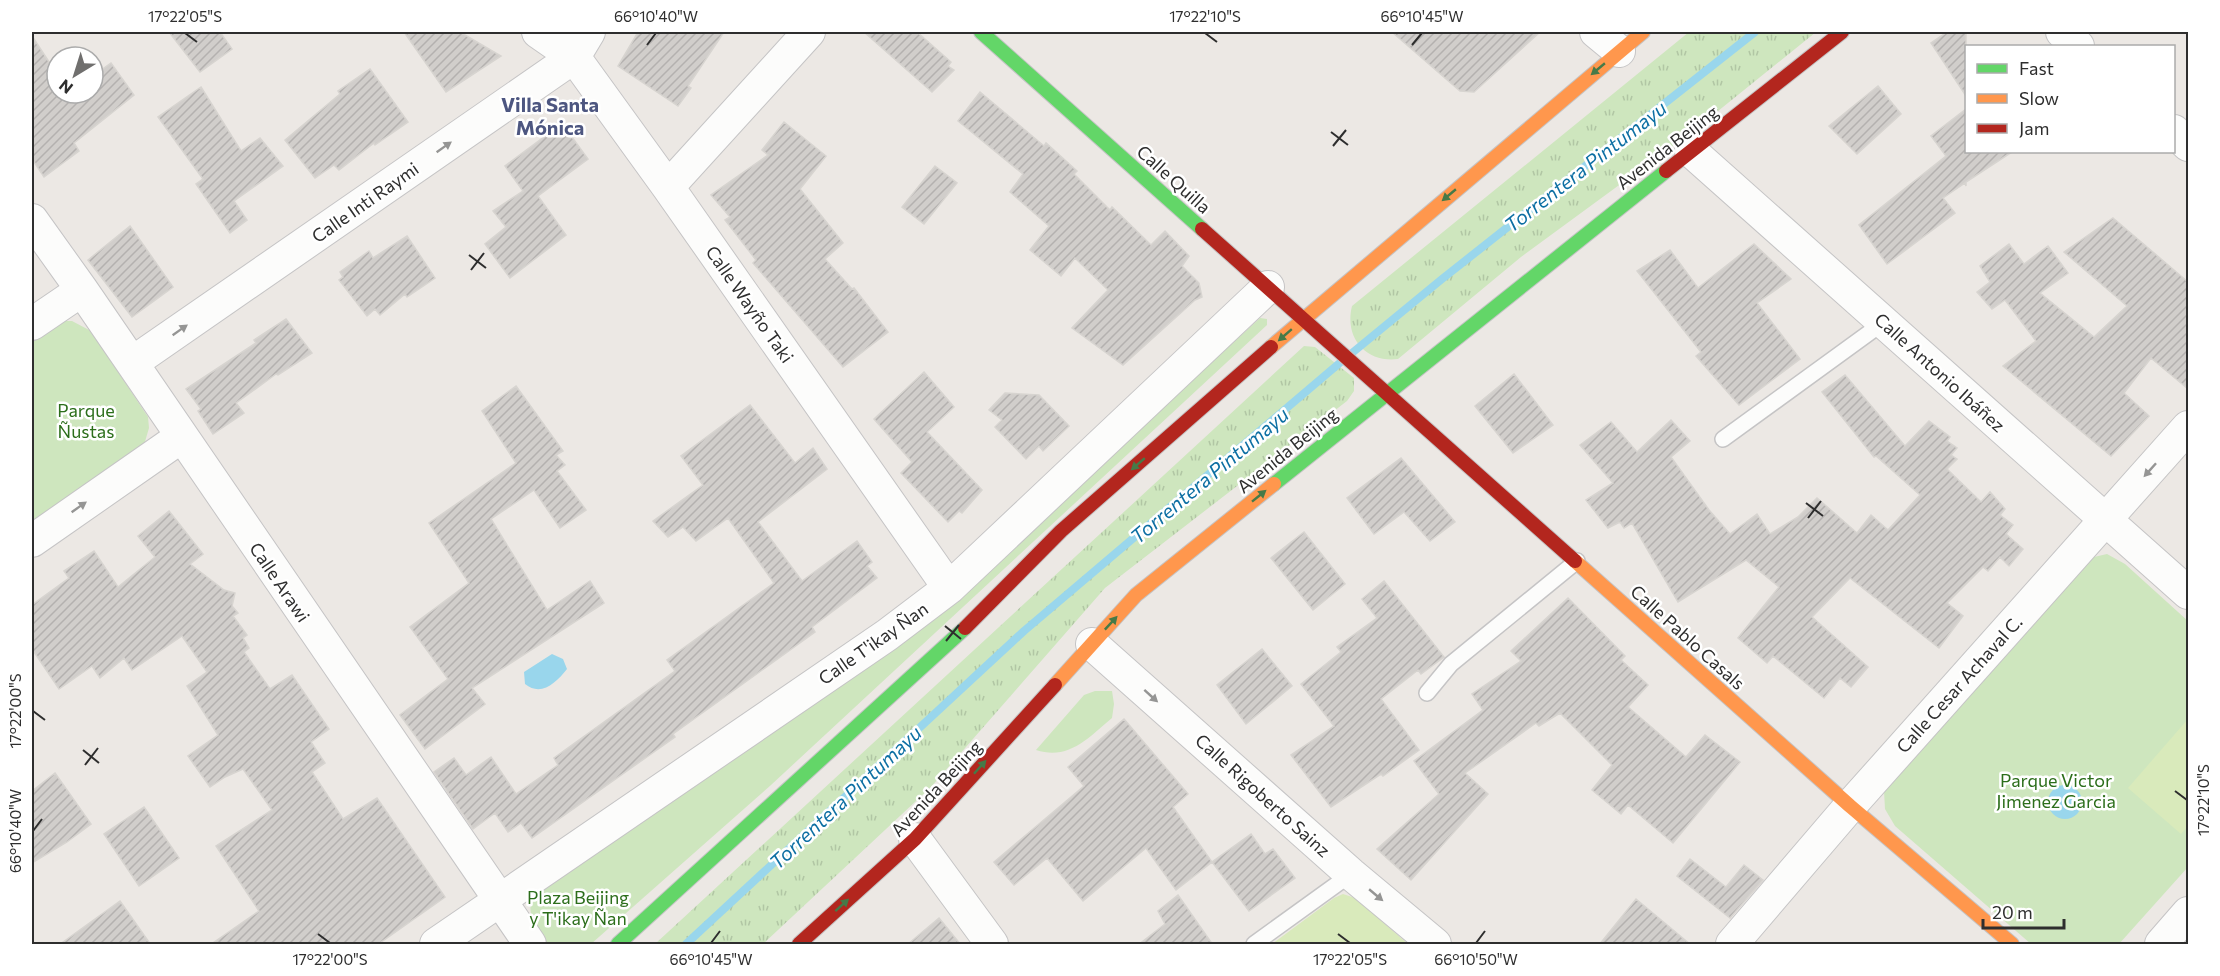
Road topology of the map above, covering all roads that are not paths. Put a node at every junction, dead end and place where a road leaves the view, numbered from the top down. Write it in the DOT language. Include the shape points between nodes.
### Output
graph roads {
  1 [pos="538,32"];
  2 [pos="808,32"];
  3 [pos="981,32"];
  4 [pos="1596,32"];
  5 [pos="1643,32"];
  6 [pos="1842,32"];
  7 [pos="2061,32"];
  8 [pos="582,44"];
  9 [pos="2077,45"];
  10 [pos="1619,51"];
  11 [pos="2175,132"];
  12 [pos="2188,145"];
  13 [pos="1691,151"];
  14 [pos="668,187"];
  15 [pos="32,220"];
  16 [pos="1268,287"];
  17 [pos="82,290"];
  18 [pos="1305,318"];
  19 [pos="1884,322"];
  20 [pos="32,324"];
  21 [pos="1343,352"];
  22 [pos="132,363"];
  23 [pos="1388,392"];
  24 [pos="2188,427"];
  25 [pos="181,437"];
  26 [pos="1724,439"];
  27 [pos="2106,519"];
  28 [pos="32,541"];
  29 [pos="1577,561"];
  30 [pos="949,588"];
  31 [pos="2188,593"];
  32 [pos="1092,644"];
  33 [pos="1427,693"];
  34 [pos="1850,806"];
  35 [pos="915,839"];
  36 [pos="1351,873"];
  37 [pos="498,901"];
  38 [pos="2188,913"];
  39 [pos="436,945"];
  40 [pos="530,945"];
  41 [pos="618,945"];
  42 [pos="799,945"];
  43 [pos="992,945"];
  44 [pos="1254,945"];
  45 [pos="1435,945"];
  46 [pos="1732,945"];
  47 [pos="2012,945"];
  48 [pos="2161,945"];
  1 -- 8 [label="street, Calle Wayño Taki"];
  2 -- 14 [label="street"];
  3 -- 16 [label="main road, Calle Quilla"];
  4 -- 10 [label="street"];
  5 -- 10 [label="main road"];
  6 -- 13 [label="main road, Avenida Beijing"];
  7 -- 9 [label="street"];
  8 -- 14 [label="street, Calle Wayño Taki"];
  22 -- 8 [label="street, Calle Inti Raymi, one-way"];
  10 -- 18 [label="main road, one-way"];
  11 -- 12 [label="street"];
  13 -- 19 [label="street, Calle Antonio Ibáñez"];
  13 -- 23 [label="main road, Avenida Beijing"];
  14 -- 30 [label="street, Calle Wayño Taki"];
  15 -- 17 [label="street, Calle Arawi"];
  16 -- 18 [label="main road, Calle Quilla"];
  16 -- 30 [label="street, Calle T'ikay Ñan"];
  17 -- 20 [label="street"];
  17 -- 22 [label="street, Calle Arawi"];
  18 -- 21 [label="main road, Calle Quilla"];
  18 -- 41 [label="main road, one-way" via="1061,531 986,610"];
  19 -- 26 [label="lane"];
  19 -- 27 [label="street, Calle Antonio Ibáñez"];
  21 -- 23 [label="main road, Calle Pablo Casals"];
  22 -- 25 [label="street, Calle Arawi"];
  23 -- 29 [label="main road, Calle Pablo Casals"];
  32 -- 23 [label="main road, Avenida Beijing, one-way" via="1136,595"];
  24 -- 27 [label="street, Calle Cesar Achaval C., one-way"];
  28 -- 25 [label="street, one-way"];
  25 -- 37 [label="street, Calle Arawi"];
  27 -- 31 [label="street, Calle Antonio Ibáñez"];
  27 -- 34 [label="street, Calle Cesar Achaval C."];
  29 -- 33 [label="lane" via="1451,664"];
  29 -- 34 [label="main road, Calle Pablo Casals"];
  30 -- 37 [label="street, Calle T'ikay Ñan" via="887,635"];
  35 -- 32 [label="main road, Avenida Beijing, one-way"];
  32 -- 36 [label="street, Calle Rigoberto Sainz, one-way"];
  34 -- 46 [label="street, Calle Cesar Achaval C."];
  34 -- 47 [label="main road, Calle Pablo Casals"];
  42 -- 35 [label="main road, Avenida Beijing, one-way"];
  35 -- 43 [label="street"];
  36 -- 44 [label="lane"];
  36 -- 45 [label="street, Calle Rigoberto Sainz, one-way"];
  37 -- 39 [label="street, Calle T'ikay Ñan"];
  37 -- 40 [label="street, Calle Arawi"];
  38 -- 48 [label="street"];
}
